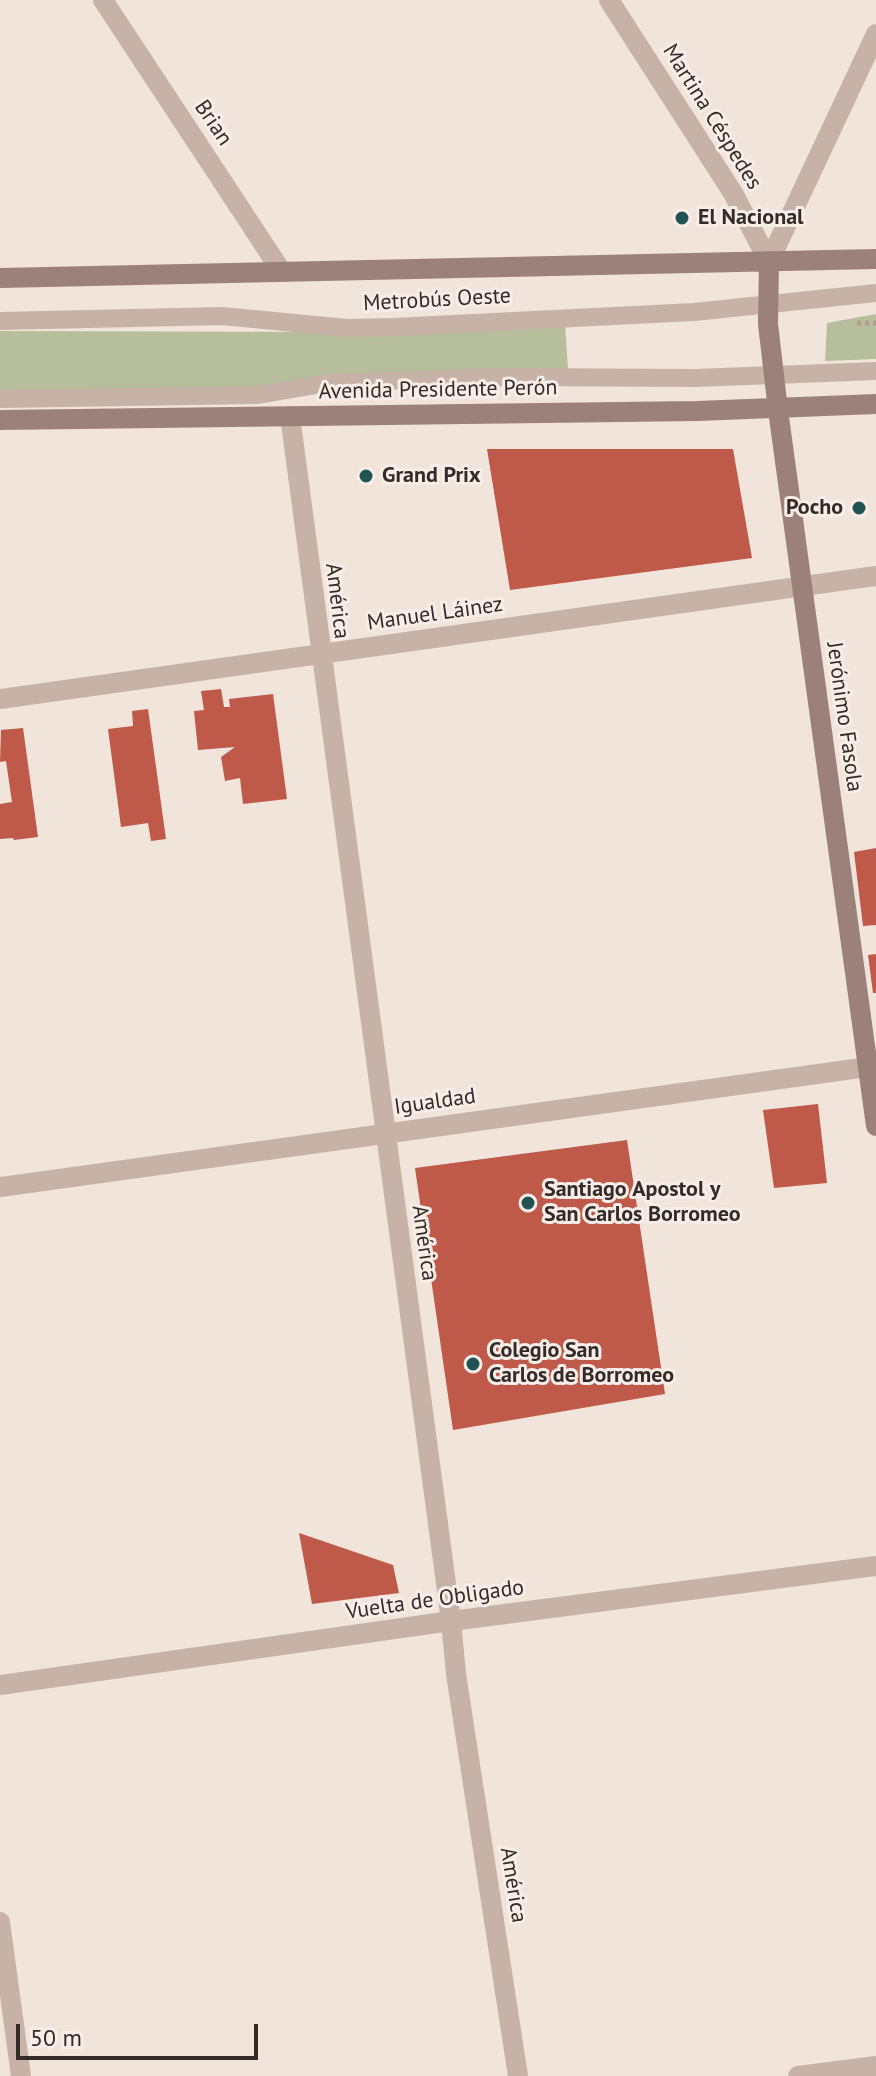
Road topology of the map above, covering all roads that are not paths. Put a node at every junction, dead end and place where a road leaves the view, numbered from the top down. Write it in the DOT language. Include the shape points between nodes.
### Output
graph roads {
  1 [pos="103,0"];
  2 [pos="609,0"];
  3 [pos="876,34"];
  4 [pos="876,259"];
  5 [pos="769,262"];
  6 [pos="282,272"];
  7 [pos="0,278"];
  8 [pos="876,293"];
  9 [pos="768,306"];
  10 [pos="0,321"];
  11 [pos="876,371"];
  12 [pos="774,374"];
  13 [pos="0,399"];
  14 [pos="876,404"];
  15 [pos="778,410"];
  16 [pos="290,416"];
  17 [pos="0,420"];
  18 [pos="876,576"];
  19 [pos="802,586"];
  20 [pos="320,655"];
  21 [pos="0,699"];
  22 [pos="872,1066"];
  23 [pos="876,1126"];
  24 [pos="384,1133"];
  25 [pos="0,1187"];
  26 [pos="876,1566"];
  27 [pos="451,1621"];
  28 [pos="0,1685"];
  29 [pos="0,1922"];
  30 [pos="876,2066"];
  31 [pos="21,2076"];
  32 [pos="518,2076"];
  33 [pos="798,2076"];
  1 -- 6 [label="street, Brian"];
  2 -- 5 [label="street, Martina Céspedes" via="733,193"];
  3 -- 5 [label="street"];
  4 -- 5 [label="main road"];
  5 -- 6 [label="main road"];
  5 -- 9 [label="main road, Jerónimo Fasola"];
  6 -- 7 [label="main road"];
  8 -- 9 [label="lane, Metrobús Oeste"];
  9 -- 10 [label="lane, Metrobús Oeste" via="347,328 222,316"];
  9 -- 12 [label="main road, Jerónimo Fasola"];
  11 -- 12 [label="lane"];
  12 -- 13 [label="lane" via="506,377 328,383 258,395"];
  12 -- 15 [label="main road, Jerónimo Fasola"];
  14 -- 15 [label="main road, Avenida Presidente Perón"];
  15 -- 16 [label="main road, Avenida Presidente Perón"];
  15 -- 19 [label="main road, Jerónimo Fasola"];
  16 -- 17 [label="main road, Avenida Presidente Perón"];
  16 -- 20 [label="street, América"];
  18 -- 19 [label="street, Manuel Láinez"];
  19 -- 20 [label="street, Manuel Láinez"];
  19 -- 22 [label="main road, Jerónimo Fasola"];
  20 -- 21 [label="street, Manuel Láinez"];
  20 -- 24 [label="street, América"];
  22 -- 23 [label="main road, Jerónimo Fasola"];
  22 -- 24 [label="street, Igualdad"];
  24 -- 25 [label="street, Igualdad"];
  24 -- 27 [label="street, América"];
  26 -- 27 [label="street, Vuelta de Obligado"];
  27 -- 28 [label="street, Vuelta de Obligado"];
  27 -- 32 [label="street, América"];
  29 -- 31 [label="street"];
  30 -- 33 [label="street"];
}
